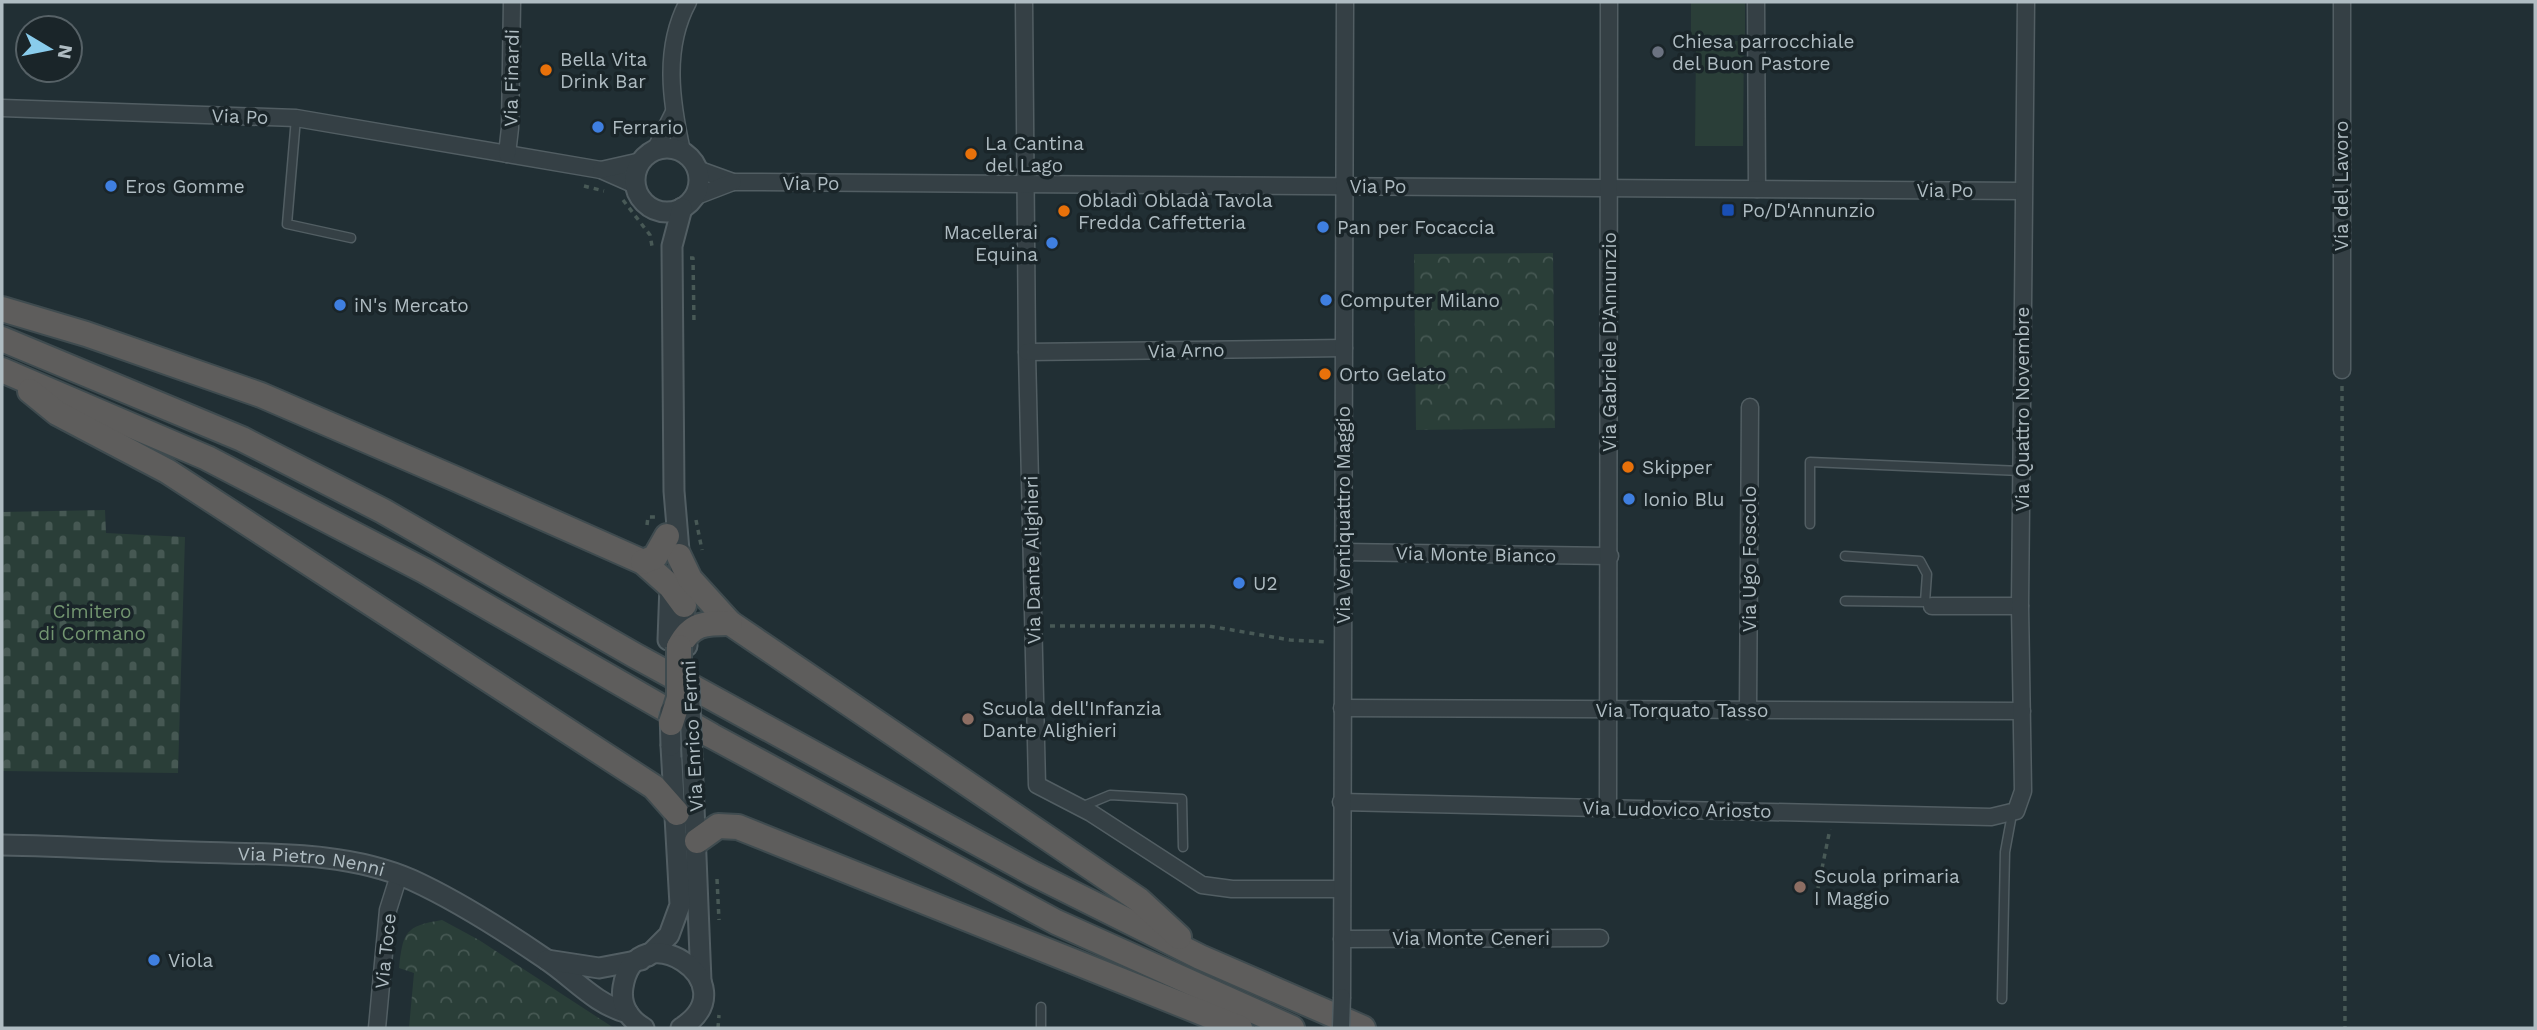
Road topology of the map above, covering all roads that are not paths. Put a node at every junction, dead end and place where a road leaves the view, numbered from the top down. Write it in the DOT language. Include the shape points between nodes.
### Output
graph roads {
  1 [pos="512,2"];
  2 [pos="688,2"];
  3 [pos="1024,2"];
  4 [pos="1345,2"];
  5 [pos="1609,2"];
  6 [pos="1756,2"];
  7 [pos="2026,2"];
  8 [pos="2342,2"];
  9 [pos="2,108"];
  10 [pos="674,112"];
  11 [pos="296,118"];
  12 [pos="682,151"];
  13 [pos="507,154"];
  14 [pos="648,156"];
  15 [pos="697,169"];
  16 [pos="601,170"];
  17 [pos="733,182"];
  18 [pos="1026,184"];
  19 [pos="1345,186"];
  20 [pos="1608,187"];
  21 [pos="1757,189"];
  22 [pos="628,191"];
  23 [pos="2023,191"];
  24 [pos="688,203"];
  25 [pos="650,207"];
  26 [pos="351,238"];
  27 [pos="673,252"];
  28 [pos="2,309"];
  29 [pos="2,339"];
  30 [pos="1344,348"];
  31 [pos="1027,352"];
  32 [pos="2342,370"];
  33 [pos="5,372"];
  34 [pos="1750,407"];
  35 [pos="2021,471"];
  36 [pos="1810,524"];
  37 [pos="673,546"];
  38 [pos="1343,552"];
  39 [pos="1845,555"];
  40 [pos="1610,556"];
  41 [pos="643,562"];
  42 [pos="677,595"];
  43 [pos="1845,601"];
  44 [pos="1929,604"];
  45 [pos="2021,606"];
  46 [pos="730,623"];
  47 [pos="680,643"];
  48 [pos="1342,708"];
  49 [pos="1609,710"];
  50 [pos="1748,711"];
  51 [pos="2022,711"];
  52 [pos="671,735"];
  53 [pos="1341,802"];
  54 [pos="1081,807"];
  55 [pos="1608,807"];
  56 [pos="677,813"];
  57 [pos="2012,814"];
  58 [pos="2,838"];
  59 [pos="697,841"];
  60 [pos="2,845"];
  61 [pos="51,846"];
  62 [pos="1183,847"];
  63 [pos="399,875"];
  64 [pos="1341,889"];
  65 [pos="1600,937"];
  66 [pos="1342,939"];
  67 [pos="1200,957"];
  68 [pos="644,958"];
  69 [pos="547,960"];
  70 [pos="701,981"];
  71 [pos="2002,999"];
  72 [pos="701,1005"];
  73 [pos="1041,1007"];
  74 [pos="628,1013"];
  75 [pos="377,1028"];
  76 [pos="644,1028"];
  77 [pos="681,1028"];
  78 [pos="699,1028"];
  79 [pos="1041,1028"];
  80 [pos="1240,1028"];
  81 [pos="1292,1028"];
  82 [pos="1341,1028"];
  83 [pos="1363,1028"];
  1 -- 13 [label="street, Via Finardi"];
  2 -- 10 [label="street" via="673,40"];
  3 -- 18 [label="street, Via Dante Alighieri"];
  4 -- 19 [label="street, Via Ventiquattro Maggio"];
  5 -- 20 [label="street, Via Gabriele D'Annunzio"];
  6 -- 21 [label="street"];
  7 -- 23 [label="street, Via Quattro Novembre"];
  8 -- 32 [label="street, Via del Lavoro"];
  9 -- 11 [label="street, Via Po"];
  10 -- 12 [label="street"];
  10 -- 14 [label="street"];
  11 -- 13 [label="street, Via Po"];
  11 -- 26 [label="lane" via="287,224"];
  12 -- 14 [label="street" via="664,148"];
  12 -- 15 [label="street"];
  13 -- 16 [label="street, Via Po"];
  14 -- 16 [label="street, Via Po"];
  14 -- 22 [label="street"];
  15 -- 17 [label="street, Via Po"];
  15 -- 24 [label="street" via="698,188"];
  16 -- 22 [label="street, Via Po"];
  17 -- 18 [label="street, Via Po"];
  17 -- 24 [label="street, Via Po"];
  18 -- 19 [label="street, Via Po"];
  18 -- 31 [label="street, Via Dante Alighieri"];
  19 -- 20 [label="street, Via Po"];
  19 -- 30 [label="street, Via Ventiquattro Maggio"];
  20 -- 21 [label="street, Via Po"];
  20 -- 40 [label="street, Via Gabriele D'Annunzio"];
  21 -- 23 [label="street, Via Po"];
  22 -- 25 [label="street"];
  23 -- 35 [label="street, Via Quattro Novembre"];
  24 -- 25 [label="street" via="660,211"];
  24 -- 27 [label="street, Via Enrico Fermi"];
  25 -- 27 [label="street, Via Enrico Fermi" via="663,223"];
  27 -- 37 [label="street, Via Enrico Fermi"];
  28 -- 41 [label="highway" via="261,395"];
  29 -- 67 [label="highway" via="242,439 383,511 1032,873"];
  30 -- 31 [label="street, Via Arno"];
  30 -- 38 [label="street, Via Ventiquattro Maggio"];
  31 -- 54 [label="street, Via Dante Alighieri" via="1035,778 1037,785"];
  33 -- 56 [label="highway" via="57,413 167,471 654,787"];
  33 -- 81 [label="highway" via="207,458 425,571 712,736 1056,922"];
  34 -- 50 [label="street, Via Ugo Foscolo"];
  35 -- 36 [label="lane" via="1810,462"];
  35 -- 45 [label="street, Via Quattro Novembre"];
  37 -- 41 [label="highway"];
  37 -- 42 [label="street, Via Enrico Fermi"];
  37 -- 46 [label="highway" via="691,579"];
  38 -- 40 [label="street, Via Monte Bianco"];
  38 -- 48 [label="street, Via Ventiquattro Maggio"];
  39 -- 44 [label="lane" via="1920,561 1927,574"];
  40 -- 49 [label="street, Via Gabriele D'Annunzio"];
  41 -- 42 [label="highway"];
  42 -- 47 [label="street, Via Enrico Fermi"];
  43 -- 44 [label="lane"];
  44 -- 45 [label="street"];
  45 -- 51 [label="street, Via Quattro Novembre"];
  46 -- 47 [label="highway" via="702,623"];
  46 -- 67 [label="highway" via="1139,900"];
  47 -- 52 [label="highway, bridge" via="679,698"];
  47 -- 59 [label="street, Via Enrico Fermi, bridge"];
  48 -- 49 [label="street, Via Torquato Tasso"];
  48 -- 53 [label="street, Via Ventiquattro Maggio"];
  49 -- 50 [label="street, Via Torquato Tasso"];
  49 -- 55 [label="street, Via Gabriele D'Annunzio"];
  50 -- 51 [label="street, Via Torquato Tasso"];
  51 -- 57 [label="street, Via Quattro Novembre" via="2022,798"];
  52 -- 56 [label="street, Via Enrico Fermi"];
  53 -- 55 [label="street, Via Ludovico Ariosto"];
  53 -- 64 [label="street, Via Ventiquattro Maggio"];
  54 -- 62 [label="lane" via="1112,795 1182,799"];
  54 -- 64 [label="street, Via Dante Alighieri" via="1202,885"];
  55 -- 57 [label="street, Via Ludovico Ariosto"];
  56 -- 68 [label="street, Via Enrico Fermi" via="680,905 669,935"];
  57 -- 71 [label="lane" via="2005,852"];
  58 -- 61 [label="street, Via Pietro Nenni"];
  59 -- 70 [label="street, Via Enrico Fermi"];
  59 -- 80 [label="highway" via="718,826 738,827"];
  60 -- 61 [label="street, Via Pietro Nenni"];
  61 -- 63 [label="street, Via Pietro Nenni" via="339,859"];
  63 -- 69 [label="street, Via Pietro Nenni" via="473,913"];
  63 -- 75 [label="street, Via Toce" via="388,911"];
  64 -- 66 [label="street, Via Ventiquattro Maggio"];
  65 -- 66 [label="street, Via Monte Ceneri"];
  66 -- 82 [label="street, Via Ventiquattro Maggio, bridge"];
  67 -- 83 [label="highway"];
  68 -- 69 [label="street, Via Pietro Nenni" via="599,968"];
  68 -- 70 [label="street, Via Pietro Nenni" via="664,953 680,957"];
  68 -- 74 [label="street, Via Enrico Fermi" via="632,967 624,984"];
  69 -- 74 [label="street, Via Pietro Nenni" via="601,1003"];
  70 -- 72 [label="street, Via Enrico Fermi"];
  72 -- 77 [label="street"];
  72 -- 78 [label="street"];
  73 -- 79 [label="lane"];
  74 -- 76 [label="street, Via Pietro Nenni"];
}
